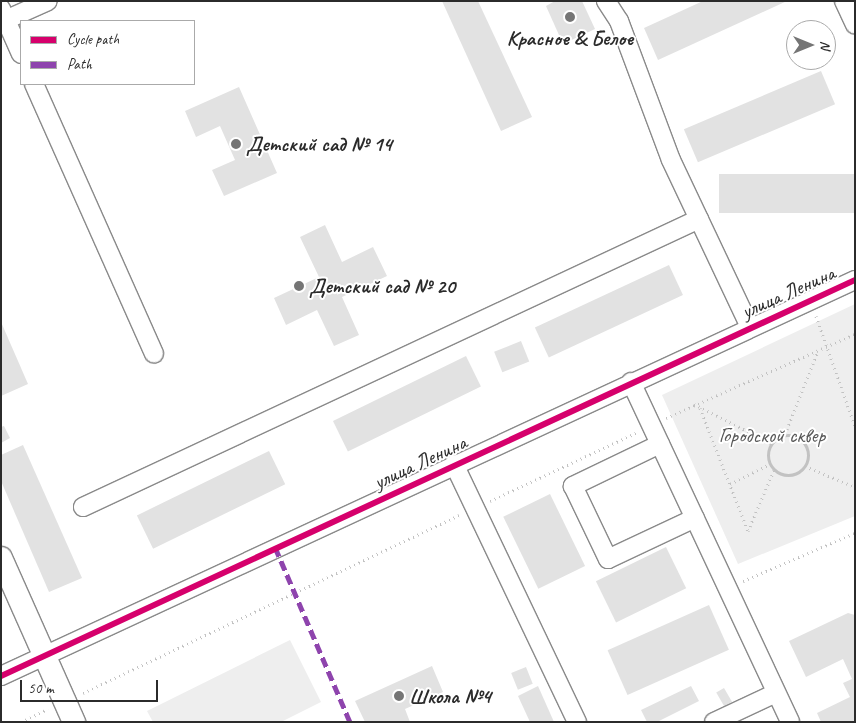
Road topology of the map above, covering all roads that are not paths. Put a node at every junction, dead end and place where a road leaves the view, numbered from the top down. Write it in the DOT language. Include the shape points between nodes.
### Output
graph roads {
  1 [pos="48,1"];
  2 [pos="606,1"];
  3 [pos="844,1"];
  4 [pos="3,17"];
  5 [pos="855,25"];
  6 [pos="20,52"];
  7 [pos="34,85"];
  8 [pos="698,219"];
  9 [pos="855,280"];
  10 [pos="750,327"];
  11 [pos="154,354"];
  12 [pos="631,382"];
  13 [pos="660,444"];
  14 [pos="454,464"];
  15 [pos="83,507"];
  16 [pos="695,518"];
  17 [pos="1,558"];
  18 [pos="45,655"];
  19 [pos="1,676"];
  20 [pos="776,692"];
  21 [pos="74,722"];
  22 [pos="576,722"];
  23 [pos="714,722"];
  24 [pos="790,722"];
  1 -- 4 [label="street"];
  2 -- 8 [label="street" via="619,21 671,160"];
  3 -- 5 [label="street"];
  4 -- 6 [label="street"];
  7 -- 11 [label="street"];
  8 -- 10 [label="street"];
  8 -- 15 [label="street"];
  9 -- 10 [label="street, улица Ленина"];
  10 -- 12 [label="street, улица Ленина"];
  12 -- 13 [label="street"];
  12 -- 14 [label="street, улица Ленина"];
  13 -- 16 [label="street"];
  13 -- 16 [label="street" via="573,486 608,559"];
  14 -- 18 [label="street, улица Ленина"];
  14 -- 22 [label="street"];
  16 -- 20 [label="street"];
  17 -- 18 [label="main road"];
  18 -- 19 [label="street, улица Ленина"];
  18 -- 21 [label="main road"];
  20 -- 23 [label="street"];
  20 -- 24 [label="street"];
}
